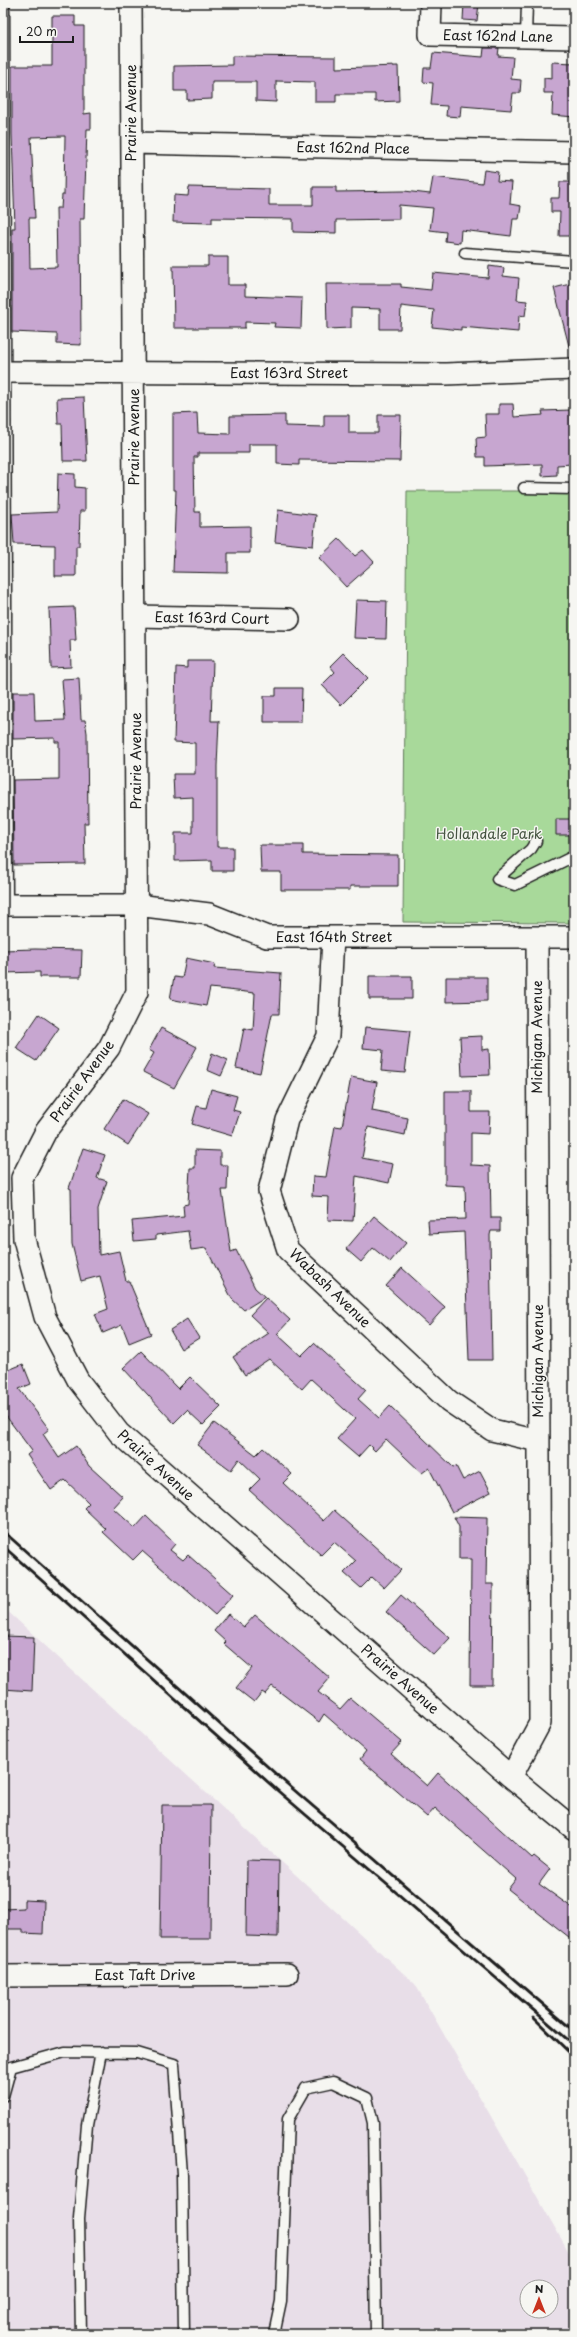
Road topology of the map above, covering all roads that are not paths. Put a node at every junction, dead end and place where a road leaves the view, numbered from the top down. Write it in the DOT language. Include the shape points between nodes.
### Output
graph roads {
  1 [pos="4,3"];
  2 [pos="131,3"];
  3 [pos="431,3"];
  4 [pos="527,3"];
  5 [pos="526,36"];
  6 [pos="574,38"];
  7 [pos="132,144"];
  8 [pos="574,152"];
  9 [pos="465,253"];
  10 [pos="574,261"];
  11 [pos="574,369"];
  12 [pos="4,372"];
  13 [pos="133,372"];
  14 [pos="524,488"];
  15 [pos="574,489"];
  16 [pos="135,616"];
  17 [pos="289,619"];
  18 [pos="536,841"];
  19 [pos="574,856"];
  20 [pos="5,905"];
  21 [pos="137,905"];
  22 [pos="333,937"];
  23 [pos="537,937"];
  24 [pos="574,937"];
  25 [pos="538,1441"];
  26 [pos="511,1777"];
  27 [pos="574,1828"];
  28 [pos="287,1974"];
  29 [pos="3,1976"];
  30 [pos="101,2052"];
  31 [pos="3,2096"];
  32 [pos="81,2334"];
  33 [pos="184,2334"];
  34 [pos="274,2334"];
  35 [pos="376,2334"];
  1 -- 12 [label="lane"];
  2 -- 7 [label="street, Prairie Avenue"];
  3 -- 5 [label="street, East 162nd Lane" via="430,34"];
  4 -- 5 [label="lane"];
  5 -- 6 [label="street, East 162nd Lane"];
  7 -- 8 [label="street, East 162nd Place"];
  7 -- 13 [label="street, Prairie Avenue"];
  9 -- 10 [label="lane"];
  11 -- 13 [label="street, East 163rd Street" via="446,374"];
  12 -- 13 [label="street, East 163rd Street"];
  12 -- 20 [label="lane"];
  13 -- 16 [label="street, Prairie Avenue"];
  14 -- 15 [label="lane"];
  16 -- 17 [label="street, East 163rd Court"];
  16 -- 21 [label="street, Prairie Avenue"];
  18 -- 19 [label="lane" via="531,849 497,879 516,885"];
  20 -- 21 [label="street, East 164th Street"];
  21 -- 22 [label="street, East 164th Street" via="210,914 267,937"];
  21 -- 26 [label="street, Prairie Avenue" via="137,992 109,1048 46,1131 22,1178 24,1239 45,1317 78,1380 119,1434"];
  22 -- 23 [label="street, East 164th Street"];
  22 -- 25 [label="street, Wabash Avenue" via="328,1036 287,1120 269,1191 288,1250 449,1401 492,1430"];
  23 -- 24 [label="street, East 164th Street"];
  23 -- 25 [label="street, Michigan Avenue"];
  25 -- 26 [label="street, Michigan Avenue" via="540,1723"];
  26 -- 27 [label="street, Prairie Avenue"];
  28 -- 29 [label="street, East Taft Drive"];
  30 -- 31 [label="lane" via="65,2052 11,2067"];
  30 -- 32 [label="lane" via="87,2125 79,2218"];
  30 -- 33 [label="lane" via="137,2053 174,2064 182,2174"];
  34 -- 35 [label="lane" via="281,2301 288,2119 306,2088 333,2082 367,2098 373,2122"];
}
